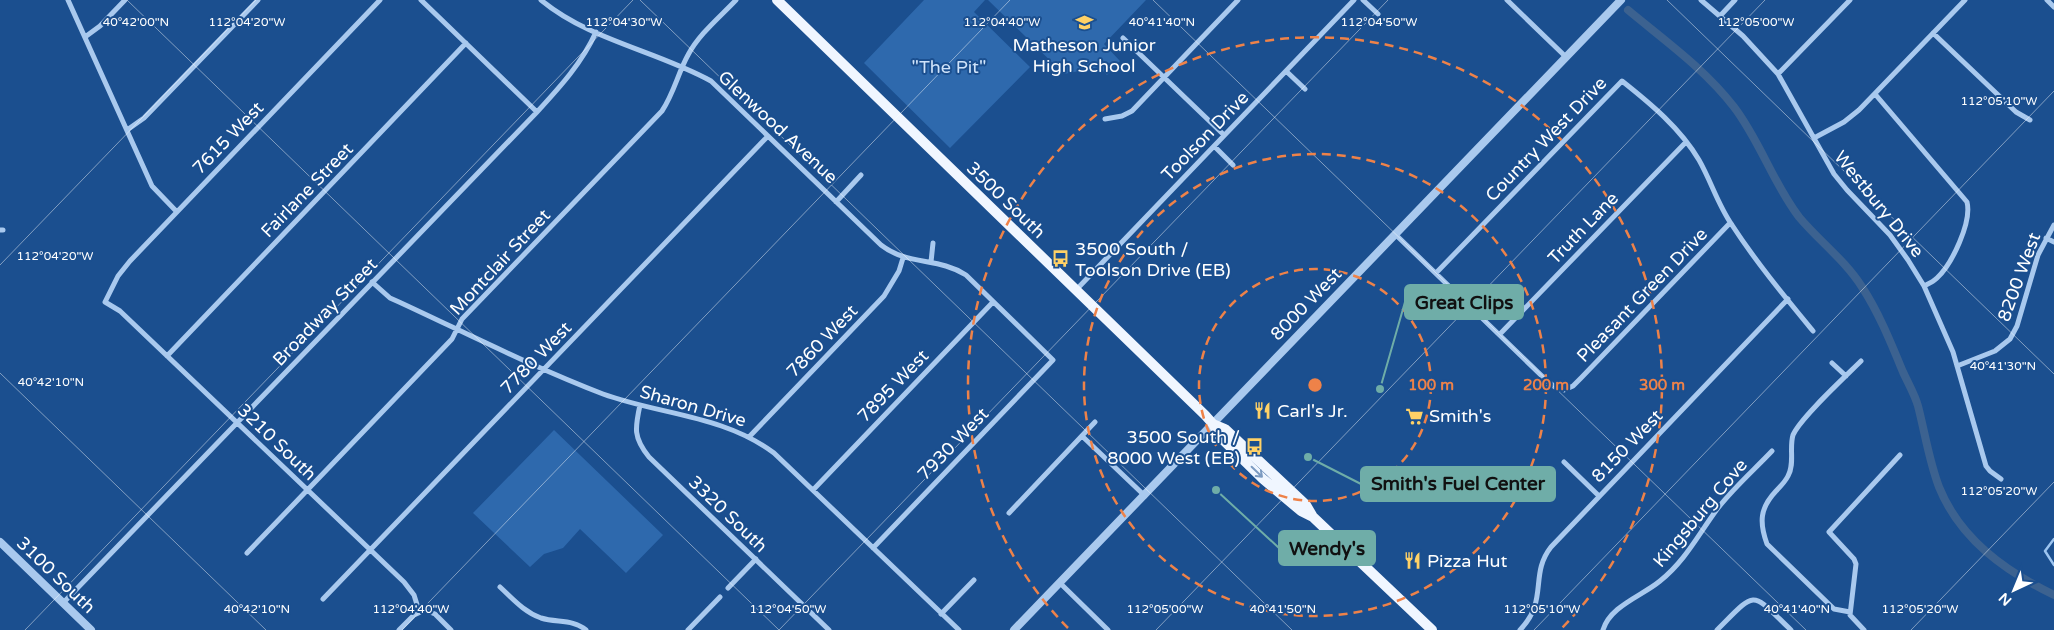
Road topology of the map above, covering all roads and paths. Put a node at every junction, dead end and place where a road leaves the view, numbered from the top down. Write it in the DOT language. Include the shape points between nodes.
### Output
graph roads {
  1 [pos="68,0"];
  2 [pos="125,0"];
  3 [pos="258,0"];
  4 [pos="380,0"];
  5 [pos="421,0"];
  6 [pos="541,0"];
  7 [pos="736,0"];
  8 [pos="777,0"];
  9 [pos="1238,0"];
  10 [pos="1354,0"];
  11 [pos="1363,0"];
  12 [pos="1507,0"];
  13 [pos="1621,0"];
  14 [pos="1701,0"];
  15 [pos="1735,0"];
  16 [pos="1850,0"];
  17 [pos="1964,0"];
  18 [pos="2047,0"];
  19 [pos="2054,7"];
  20 [pos="1378,14"];
  21 [pos="1720,16"];
  22 [pos="596,32"];
  23 [pos="1933,33"];
  24 [pos="85,37"];
  25 [pos="1123,38"];
  26 [pos="466,43"];
  27 [pos="1566,57"];
  28 [pos="682,67"];
  29 [pos="1286,71"];
  30 [pos="1778,74"];
  31 [pos="1164,77"];
  32 [pos="1305,90"];
  33 [pos="1875,94"];
  34 [pos="537,112"];
  35 [pos="1106,119"];
  36 [pos="2030,120"];
  37 [pos="127,130"];
  38 [pos="1224,135"];
  39 [pos="768,136"];
  40 [pos="1814,138"];
  41 [pos="1686,142"];
  42 [pos="1214,146"];
  43 [pos="1233,165"];
  44 [pos="861,175"];
  45 [pos="836,202"];
  46 [pos="177,212"];
  47 [pos="1730,224"];
  48 [pos="2054,226"];
  49 [pos="1395,234"];
  50 [pos="2046,238"];
  51 [pos="2054,242"];
  52 [pos="933,243"];
  53 [pos="903,258"];
  54 [pos="931,262"];
  55 [pos="1436,273"];
  56 [pos="372,282"];
  57 [pos="1924,286"];
  58 [pos="1076,290"];
  59 [pos="1788,299"];
  60 [pos="105,302"];
  61 [pos="993,302"];
  62 [pos="457,329"];
  63 [pos="1813,331"];
  64 [pos="1500,334"];
  65 [pos="166,356"];
  66 [pos="1053,360"];
  67 [pos="1861,361"];
  68 [pos="1832,363"];
  69 [pos="1957,366"];
  70 [pos="545,368"];
  71 [pos="1846,376"];
  72 [pos="640,405"];
  73 [pos="1095,422"];
  74 [pos="238,423"];
  75 [pos="1213,424"];
  76 [pos="1082,436"];
  77 [pos="749,437"];
  78 [pos="1772,451"];
  79 [pos="1900,455"];
  80 [pos="1564,462"];
  81 [pos="2001,479"];
  82 [pos="307,490"];
  83 [pos="813,490"];
  84 [pos="1145,496"];
  85 [pos="1599,496"];
  86 [pos="1009,513"];
  87 [pos="0,542"];
  88 [pos="873,548"];
  89 [pos="371,551"];
  90 [pos="247,552"];
  91 [pos="756,559"];
  92 [pos="974,580"];
  93 [pos="1060,583"];
  94 [pos="500,587"];
  95 [pos="728,588"];
  96 [pos="720,598"];
  97 [pos="323,600"];
  98 [pos="63,603"];
  99 [pos="422,610"];
  100 [pos="1850,612"];
  101 [pos="941,614"];
  102 [pos="91,630"];
  103 [pos="399,630"];
  104 [pos="451,630"];
  105 [pos="586,630"];
  106 [pos="688,630"];
  107 [pos="829,630"];
  108 [pos="959,630"];
  109 [pos="1014,630"];
  110 [pos="1108,630"];
  111 [pos="1432,630"];
  112 [pos="1520,630"];
  113 [pos="1603,630"];
  114 [pos="1717,630"];
  115 [pos="1791,630"];
  116 [pos="1864,630"];
  1 -- 24 [label="street"];
  2 -- 24 [label="street"];
  3 -- 37 [label="street" via="144,118"];
  4 -- 46 [label="street, 7615 West"];
  5 -- 26 [label="street"];
  6 -- 22 [label="street, Glenwood Avenue" via="560,14"];
  7 -- 28 [label="street, Montclair Street" via="693,46"];
  8 -- 58 [label="main road, 3500 South"];
  9 -- 31 [label="street"];
  10 -- 29 [label="street, Toolson Drive"];
  11 -- 20 [label="street"];
  12 -- 27 [label="street"];
  13 -- 27 [label="street, 8000 West"];
  14 -- 21 [label="street, Westbury Drive"];
  15 -- 21 [label="street"];
  16 -- 30 [label="street"];
  17 -- 23 [label="street"];
  18 -- 19 [label="street"];
  21 -- 30 [label="street, Westbury Drive"];
  22 -- 28 [label="street, Glenwood Avenue"];
  22 -- 34 [label="street, Broadway Street" via="573,70"];
  23 -- 33 [label="street"];
  23 -- 36 [label="street" via="2016,112"];
  24 -- 37 [label="street"];
  25 -- 31 [label="street"];
  26 -- 34 [label="street"];
  26 -- 65 [label="street, Fairlane Street"];
  27 -- 49 [label="street, 8000 West"];
  28 -- 39 [label="street, Glenwood Avenue" via="711,81"];
  28 -- 62 [label="street, Montclair Street" via="662,111 462,319"];
  29 -- 32 [label="street"];
  29 -- 38 [label="street, Toolson Drive"];
  30 -- 40 [label="street, Westbury Drive"];
  31 -- 35 [label="street" via="1132,111"];
  31 -- 38 [label="street"];
  33 -- 40 [label="street" via="1844,122"];
  33 -- 57 [label="street" via="1967,202 1968,208 1952,258 1937,278"];
  34 -- 56 [label="street, Broadway Street"];
  37 -- 46 [label="street" via="152,186"];
  38 -- 42 [label="street, Toolson Drive"];
  39 -- 45 [label="street, Glenwood Avenue"];
  39 -- 70 [label="street, 7780 West"];
  40 -- 57 [label="street, Westbury Drive" via="1834,174 1900,247"];
  41 -- 47 [label="street, Country West Drive" via="1704,169"];
  41 -- 55 [label="street, Country West Drive" via="1664,116 1622,81"];
  41 -- 64 [label="street, Truth Lane"];
  42 -- 43 [label="street"];
  42 -- 58 [label="street, Toolson Drive"];
  44 -- 45 [label="street"];
  45 -- 53 [label="street, Glenwood Avenue" via="881,245"];
  46 -- 60 [label="street, 7615 West" via="123,268"];
  47 -- 59 [label="street, Country West Drive"];
  47 -- 64 [label="street, Pleasant Green Drive" via="1573,386 1564,390 1555,387"];
  48 -- 50 [label="street, 8200 West"];
  49 -- 55 [label="street, Pleasant Green Drive"];
  49 -- 75 [label="street, 8000 West"];
  50 -- 51 [label="street"];
  50 -- 69 [label="street, 8200 West" via="2010,339 1994,351"];
  52 -- 54 [label="street"];
  53 -- 54 [label="street, Glenwood Avenue"];
  53 -- 77 [label="street, 7860 West" via="884,296"];
  54 -- 61 [label="street, Glenwood Avenue" via="955,268 966,275"];
  55 -- 64 [label="street, Pleasant Green Drive"];
  56 -- 62 [label="street, Sharon Drive" via="390,298"];
  56 -- 74 [label="street, Broadway Street"];
  57 -- 69 [label="street, Westbury Drive"];
  58 -- 75 [label="main road, 3500 South"];
  59 -- 63 [label="street, Country West Drive"];
  59 -- 85 [label="street, 8150 West"];
  60 -- 65 [label="street, 3210 South" via="120,311"];
  61 -- 66 [label="street, Glenwood Avenue"];
  61 -- 83 [label="street, 7895 West"];
  62 -- 70 [label="street, Sharon Drive"];
  62 -- 82 [label="street, Montclair Street" via="452,339"];
  65 -- 74 [label="street, 3210 South"];
  66 -- 88 [label="street, 7930 West"];
  67 -- 71 [label="street"];
  68 -- 71 [label="street"];
  69 -- 81 [label="street, Westbury Drive" via="1983,459 1990,471"];
  70 -- 72 [label="street, Sharon Drive" via="604,394"];
  70 -- 89 [label="street, 7780 West"];
  71 -- 100 [label="street" via="1795,431 1790,472 1765,504 1761,524 1767,544 1831,606"];
  72 -- 77 [label="street, Sharon Drive" via="713,422"];
  72 -- 91 [label="street, 3320 South" via="636,426 640,446"];
  73 -- 76 [label="street"];
  74 -- 82 [label="street, 3210 South"];
  74 -- 98 [label="street, Broadway Street"];
  75 -- 84 [label="street, 8000 West"];
  75 -- 111 [label="main road, 3500 South" via="1226,429"];
  76 -- 84 [label="street"];
  76 -- 86 [label="street"];
  77 -- 83 [label="street, Sharon Drive" via="774,453"];
  78 -- 113 [label="street, Kingsburg Cove" via="1715,511 1676,567 1617,610"];
  79 -- 100 [label="street" via="1829,532 1852,555 1856,564"];
  80 -- 85 [label="street"];
  82 -- 89 [label="street, 3210 South"];
  82 -- 90 [label="street, Montclair Street"];
  83 -- 88 [label="street, Sharon Drive"];
  84 -- 93 [label="street, 8000 West"];
  85 -- 112 [label="street, 8150 West" via="1544,555 1539,571 1537,605"];
  87 -- 98 [label="street, 3100 South"];
  88 -- 101 [label="street, Sharon Drive"];
  89 -- 97 [label="street, 7780 West"];
  89 -- 99 [label="street, 3210 South" via="414,595"];
  91 -- 95 [label="street"];
  91 -- 107 [label="street, 3320 South"];
  92 -- 101 [label="street"];
  93 -- 109 [label="street, 8000 West"];
  93 -- 110 [label="street"];
  94 -- 105 [label="street" via="530,613 574,622"];
  96 -- 106 [label="street"];
  98 -- 102 [label="street, 3100 South"];
  99 -- 103 [label="street"];
  99 -- 104 [label="street" via="434,614"];
  100 -- 116 [label="street"];
  101 -- 108 [label="street, Sharon Drive"];
  114 -- 115 [label="street" via="1746,601 1753,599 1762,602"];
}
